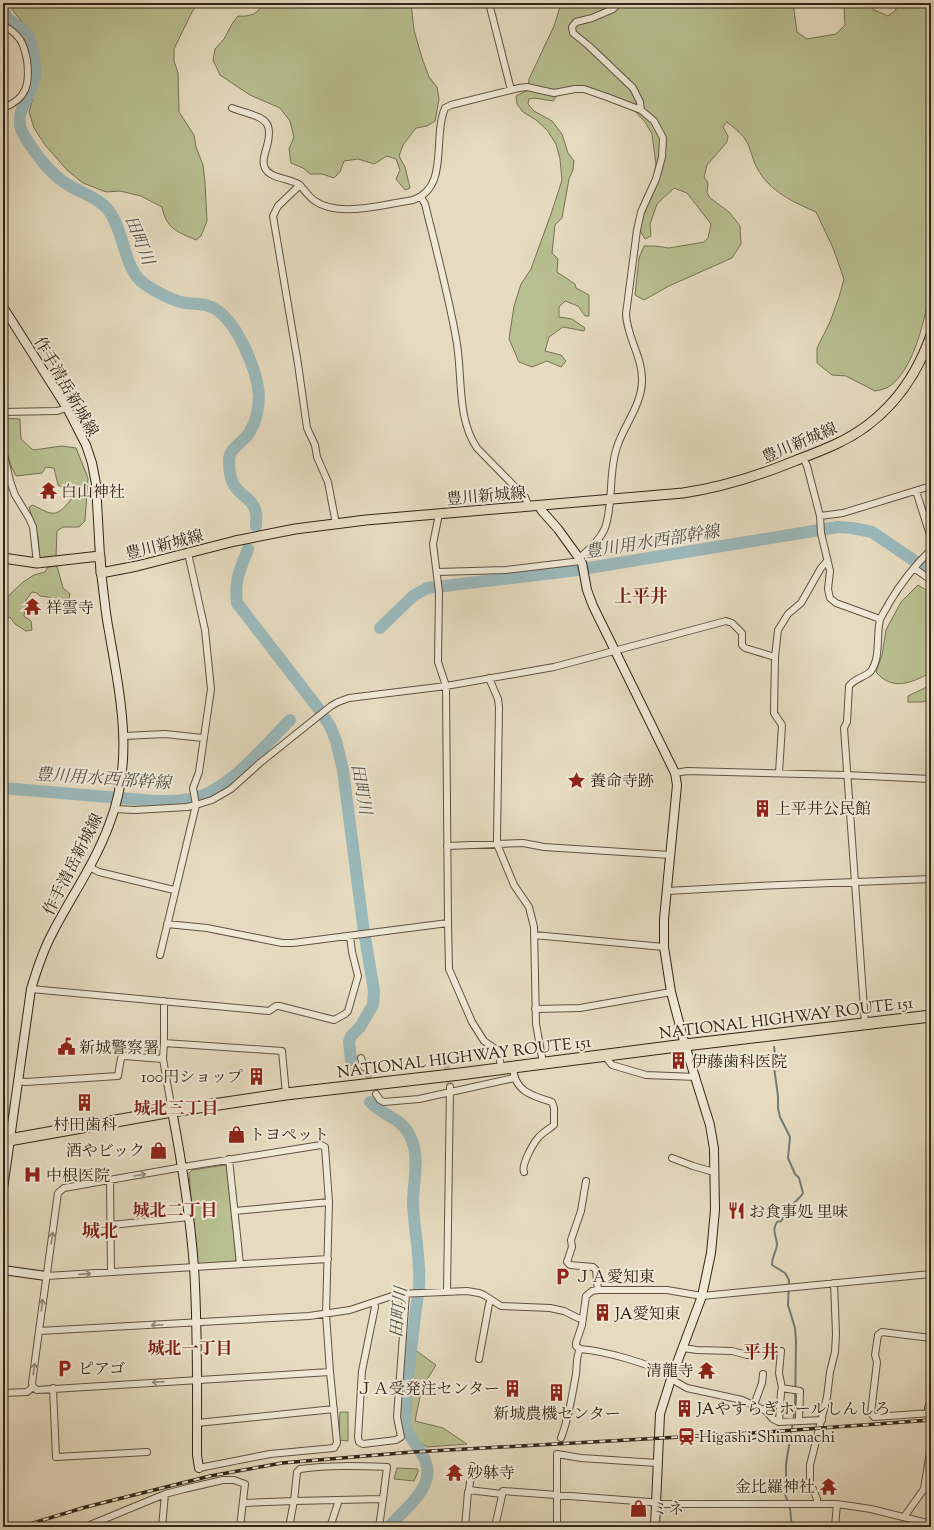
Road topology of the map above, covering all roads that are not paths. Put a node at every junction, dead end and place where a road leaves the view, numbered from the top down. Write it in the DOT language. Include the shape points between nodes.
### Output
graph roads {
  1 [pos="489,3"];
  2 [pos="619,3"];
  3 [pos="3,25"];
  4 [pos="511,90"];
  5 [pos="3,108"];
  6 [pos="232,108"];
  7 [pos="640,110"];
  8 [pos="300,185"];
  9 [pos="421,197"];
  10 [pos="3,307"];
  11 [pos="931,338"];
  12 [pos="67,408"];
  13 [pos="3,412"];
  14 [pos="3,450"];
  15 [pos="803,458"];
  16 [pos="931,486"];
  17 [pos="916,491"];
  18 [pos="610,499"];
  19 [pos="539,506"];
  20 [pos="529,507"];
  21 [pos="439,514"];
  22 [pos="820,519"];
  23 [pos="336,524"];
  24 [pos="931,538"];
  25 [pos="931,550"];
  26 [pos="188,553"];
  27 [pos="100,556"];
  28 [pos="3,558"];
  29 [pos="580,561"];
  30 [pos="827,561"];
  31 [pos="38,563"];
  32 [pos="915,567"];
  33 [pos="102,573"];
  34 [pos="437,575"];
  35 [pos="931,580"];
  36 [pos="880,619"];
  37 [pos="615,651"];
  38 [pos="775,657"];
  39 [pos="489,678"];
  40 [pos="446,686"];
  41 [pos="124,736"];
  42 [pos="203,738"];
  43 [pos="675,773"];
  44 [pos="779,773"];
  45 [pos="846,775"];
  46 [pos="931,779"];
  47 [pos="196,804"];
  48 [pos="116,807"];
  49 [pos="497,844"];
  50 [pos="447,846"];
  51 [pos="670,856"];
  52 [pos="89,867"];
  53 [pos="931,879"];
  54 [pos="854,881"];
  55 [pos="174,890"];
  56 [pos="667,892"];
  57 [pos="448,923"];
  58 [pos="167,924"];
  59 [pos="534,935"];
  60 [pos="350,936"];
  61 [pos="664,947"];
  62 [pos="160,955"];
  63 [pos="31,989"];
  64 [pos="671,992"];
  65 [pos="164,1001"];
  66 [pos="535,1009"];
  67 [pos="931,1016"];
  68 [pos="865,1023"];
  69 [pos="164,1043"];
  70 [pos="685,1045"];
  71 [pos="604,1055"];
  72 [pos="361,1058"];
  73 [pos="163,1059"];
  74 [pos="543,1063"];
  75 [pos="364,1067"];
  76 [pos="501,1068"];
  77 [pos="513,1073"];
  78 [pos="696,1077"];
  79 [pos="18,1081"];
  80 [pos="450,1090"];
  81 [pos="286,1094"];
  82 [pos="376,1094"];
  83 [pos="172,1111"];
  84 [pos="6,1140"];
  85 [pos="672,1158"];
  86 [pos="229,1159"];
  87 [pos="183,1167"];
  88 [pos="524,1172"];
  89 [pos="714,1172"];
  90 [pos="110,1180"];
  91 [pos="586,1181"];
  92 [pos="3,1189"];
  93 [pos="329,1202"];
  94 [pos="235,1211"];
  95 [pos="189,1217"];
  96 [pos="111,1225"];
  97 [pos="328,1259"];
  98 [pos="240,1264"];
  99 [pos="194,1267"];
  100 [pos="3,1270"];
  101 [pos="111,1272"];
  102 [pos="931,1274"];
  103 [pos="46,1276"];
  104 [pos="834,1283"];
  105 [pos="598,1290"];
  106 [pos="447,1292"];
  107 [pos="409,1294"];
  108 [pos="702,1296"];
  109 [pos="491,1300"];
  110 [pos="374,1303"];
  111 [pos="326,1314"];
  112 [pos="583,1319"];
  113 [pos="196,1323"];
  114 [pos="39,1331"];
  115 [pos="931,1338"];
  116 [pos="683,1348"];
  117 [pos="580,1349"];
  118 [pos="781,1351"];
  119 [pos="747,1355"];
  120 [pos="479,1359"];
  121 [pos="330,1372"];
  122 [pos="763,1374"];
  123 [pos="671,1377"];
  124 [pos="197,1380"];
  125 [pos="33,1387"];
  126 [pos="53,1388"];
  127 [pos="782,1388"];
  128 [pos="3,1393"];
  129 [pos="931,1399"];
  130 [pos="754,1404"];
  131 [pos="334,1409"];
  132 [pos="929,1413"];
  133 [pos="799,1420"];
  134 [pos="822,1420"];
  135 [pos="779,1422"];
  136 [pos="197,1423"];
  137 [pos="561,1438"];
  138 [pos="931,1446"];
  139 [pos="147,1452"];
  140 [pos="657,1463"];
  141 [pos="472,1466"];
  142 [pos="199,1468"];
  143 [pos="470,1490"];
  144 [pos="165,1494"];
  145 [pos="502,1494"];
  146 [pos="557,1496"];
  147 [pos="383,1499"];
  148 [pos="337,1500"];
  149 [pos="294,1501"];
  150 [pos="244,1503"];
  151 [pos="656,1503"];
  152 [pos="817,1503"];
  153 [pos="837,1504"];
  154 [pos="904,1517"];
  155 [pos="931,1524"];
  156 [pos="85,1527"];
  157 [pos="162,1527"];
  158 [pos="240,1527"];
  159 [pos="289,1527"];
  160 [pos="330,1527"];
  161 [pos="379,1527"];
  162 [pos="465,1527"];
  163 [pos="495,1527"];
  164 [pos="557,1527"];
  165 [pos="654,1527"];
  166 [pos="834,1527"];
  1 -- 4 [label="street"];
  2 -- 7 [label="street" via="613,9 576,22 572,27 573,33 633,88 640,102"];
  3 -- 5 [label="street" via="18,36 23,44 29,74 20,99"];
  4 -- 7 [label="street" via="527,87 554,93 584,89"];
  4 -- 9 [label="street" via="445,108 439,137 436,176"];
  6 -- 8 [label="street" via="258,117 268,124 270,137 263,160 265,168 277,177 295,181"];
  7 -- 18 [label="street" via="654,121 663,138 662,157 656,180 641,212 626,314 626,324 642,370 642,383 640,395 616,447"];
  8 -- 9 [label="street" via="320,204 348,209"];
  8 -- 23 [label="street" via="278,206 273,216 307,428 328,482"];
  9 -- 20 [label="street" via="425,204 456,337 467,430 476,448 518,489"];
  10 -- 12 [label="street, 作手清岳新城線"];
  11 -- 15 [label="main road, 豊川新城線" via="908,384 882,413 854,434"];
  12 -- 13 [label="street" via="57,411"];
  12 -- 27 [label="street, 作手清岳新城線" via="92,463 98,505"];
  14 -- 31 [label="street" via="15,495 33,527"];
  15 -- 18 [label="main road, 豊川新城線" via="716,487"];
  15 -- 22 [label="street"];
  16 -- 17 [label="street"];
  17 -- 22 [label="street"];
  17 -- 24 [label="street"];
  18 -- 19 [label="main road, 豊川新城線"];
  18 -- 29 [label="street" via="599,540"];
  19 -- 20 [label="main road, 豊川新城線"];
  19 -- 29 [label="street"];
  20 -- 21 [label="main road, 豊川新城線"];
  21 -- 23 [label="main road, 豊川新城線"];
  21 -- 34 [label="street" via="433,544"];
  22 -- 30 [label="street"];
  23 -- 26 [label="main road, 豊川新城線" via="274,532"];
  25 -- 32 [label="street"];
  26 -- 33 [label="main road, 豊川新城線"];
  26 -- 42 [label="street" via="205,630 211,689"];
  27 -- 31 [label="main road"];
  27 -- 33 [label="main road"];
  28 -- 31 [label="main road"];
  29 -- 34 [label="street"];
  29 -- 37 [label="street" via="593,606"];
  30 -- 36 [label="street" via="830,572 830,598 836,603"];
  30 -- 38 [label="street" via="801,603 788,614 778,630"];
  32 -- 35 [label="street"];
  32 -- 36 [label="street" via="901,584"];
  33 -- 41 [label="street, 作手清岳新城線"];
  34 -- 40 [label="street" via="438,662"];
  36 -- 45 [label="street" via="875,662 869,673 849,686 847,722 844,728"];
  37 -- 38 [label="street" via="726,621 732,623 742,634 742,645 745,648"];
  37 -- 39 [label="street" via="554,667"];
  37 -- 43 [label="street"];
  38 -- 44 [label="street" via="774,713 782,724"];
  39 -- 40 [label="street"];
  39 -- 49 [label="street" via="499,706"];
  40 -- 47 [label="street" via="349,698 338,702 261,762 231,789 212,800"];
  40 -- 50 [label="street"];
  41 -- 42 [label="street" via="165,734"];
  41 -- 48 [label="street, 作手清岳新城線" via="123,767"];
  42 -- 47 [label="street" via="199,772 193,791"];
  43 -- 44 [label="street"];
  43 -- 51 [label="street" via="677,785"];
  44 -- 45 [label="street"];
  45 -- 46 [label="street"];
  45 -- 54 [label="street"];
  47 -- 48 [label="street" via="135,810"];
  47 -- 55 [label="street"];
  48 -- 52 [label="street, 作手清岳新城線"];
  49 -- 50 [label="street"];
  49 -- 51 [label="street" via="523,843 544,847"];
  49 -- 59 [label="street" via="514,885 529,907"];
  50 -- 57 [label="street"];
  51 -- 56 [label="street"];
  52 -- 55 [label="street" via="99,872"];
  52 -- 63 [label="street, 作手清岳新城線" via="52,934 39,962"];
  53 -- 54 [label="street"];
  54 -- 56 [label="street"];
  54 -- 68 [label="street"];
  55 -- 58 [label="street"];
  56 -- 61 [label="street"];
  57 -- 60 [label="street"];
  57 -- 76 [label="street" via="449,968 472,1022 484,1041 498,1050"];
  58 -- 60 [label="street" via="207,928 282,944"];
  58 -- 62 [label="street"];
  59 -- 61 [label="street"];
  59 -- 66 [label="street"];
  60 -- 65 [label="street" via="358,976 348,1011 337,1019 279,1006 269,1010"];
  61 -- 64 [label="street"];
  63 -- 65 [label="street"];
  63 -- 79 [label="street, 作手清岳新城線"];
  64 -- 66 [label="street" via="580,1008"];
  64 -- 70 [label="street"];
  65 -- 69 [label="street"];
  66 -- 74 [label="street"];
  67 -- 68 [label="highway, NATIONAL HIGHWAY ROUTE 151"];
  68 -- 70 [label="highway, NATIONAL HIGHWAY ROUTE 151"];
  69 -- 73 [label="street"];
  69 -- 81 [label="street" via="282,1051"];
  70 -- 71 [label="highway, NATIONAL HIGHWAY ROUTE 151"];
  70 -- 78 [label="street"];
  71 -- 74 [label="highway, NATIONAL HIGHWAY ROUTE 151"];
  71 -- 78 [label="street" via="612,1065 646,1075"];
  72 -- 75 [label="street"];
  73 -- 79 [label="street" via="124,1056 121,1058 118,1076"];
  73 -- 83 [label="street"];
  74 -- 77 [label="highway, NATIONAL HIGHWAY ROUTE 151"];
  76 -- 77 [label="highway, NATIONAL HIGHWAY ROUTE 151"];
  76 -- 81 [label="highway, NATIONAL HIGHWAY ROUTE 151"];
  77 -- 80 [label="street"];
  77 -- 88 [label="street" via="523,1091 552,1102 554,1108 554,1125 538,1138 525,1161"];
  78 -- 89 [label="street" via="710,1125"];
  79 -- 84 [label="street, 作手清岳新城線"];
  80 -- 82 [label="street" via="420,1099 389,1103 380,1100"];
  80 -- 106 [label="street"];
  81 -- 83 [label="highway, NATIONAL HIGHWAY ROUTE 151"];
  83 -- 84 [label="highway, NATIONAL HIGHWAY ROUTE 151"];
  83 -- 87 [label="street"];
  84 -- 92 [label="street, 作手清岳新城線"];
  85 -- 89 [label="street"];
  86 -- 87 [label="street"];
  86 -- 93 [label="street" via="322,1145"];
  86 -- 94 [label="street"];
  90 -- 87 [label="street, one-way"];
  87 -- 95 [label="street"];
  89 -- 108 [label="street" via="715,1210 711,1253"];
  90 -- 96 [label="street"];
  103 -- 90 [label="street, one-way" via="58,1193 64,1188"];
  91 -- 105 [label="street" via="567,1262 570,1265 593,1267 596,1270"];
  93 -- 94 [label="street"];
  93 -- 97 [label="street"];
  94 -- 98 [label="street"];
  95 -- 96 [label="street"];
  95 -- 99 [label="street"];
  96 -- 101 [label="street"];
  97 -- 98 [label="street"];
  97 -- 111 [label="street"];
  98 -- 99 [label="street"];
  99 -- 101 [label="street"];
  99 -- 113 [label="street"];
  100 -- 103 [label="street"];
  103 -- 101 [label="street, one-way"];
  102 -- 104 [label="street"];
  114 -- 103 [label="street, one-way"];
  104 -- 108 [label="street"];
  104 -- 134 [label="street" via="835,1352"];
  105 -- 108 [label="street" via="667,1290"];
  105 -- 112 [label="street" via="586,1296"];
  106 -- 107 [label="street"];
  106 -- 109 [label="street" via="468,1291"];
  107 -- 110 [label="street" via="398,1294"];
  107 -- 110 [label="street" via="397,1417 401,1437 396,1440 363,1444 359,1442 358,1436 360,1384"];
  108 -- 116 [label="street"];
  109 -- 112 [label="street" via="501,1306 550,1308"];
  109 -- 120 [label="street"];
  110 -- 111 [label="street"];
  111 -- 113 [label="street"];
  111 -- 121 [label="street"];
  112 -- 117 [label="street" via="576,1343"];
  113 -- 114 [label="street, one-way"];
  113 -- 124 [label="street"];
  125 -- 114 [label="street, one-way"];
  115 -- 132 [label="street" via="882,1332 878,1335 871,1413 874,1417"];
  116 -- 119 [label="street" via="732,1351"];
  116 -- 123 [label="street"];
  117 -- 123 [label="street" via="628,1359"];
  117 -- 137 [label="street" via="570,1411"];
  118 -- 127 [label="street" via="779,1373"];
  121 -- 124 [label="street"];
  121 -- 131 [label="street"];
  122 -- 130 [label="street"];
  123 -- 130 [label="street" via="687,1388"];
  123 -- 140 [label="street" via="660,1414"];
  124 -- 126 [label="street, one-way"];
  124 -- 136 [label="street"];
  125 -- 126 [label="street" via="37,1390"];
  125 -- 128 [label="street" via="27,1392"];
  126 -- 139 [label="street" via="56,1458"];
  127 -- 133 [label="street" via="800,1391"];
  127 -- 135 [label="street"];
  129 -- 132 [label="street"];
  130 -- 135 [label="street"];
  131 -- 136 [label="street"];
  131 -- 142 [label="street" via="337,1443 334,1448 270,1454"];
  133 -- 134 [label="street"];
  133 -- 135 [label="street"];
  134 -- 152 [label="street" via="810,1465 810,1482"];
  136 -- 142 [label="street"];
  138 -- 154 [label="street" via="924,1489"];
  140 -- 146 [label="street" via="557,1454"];
  140 -- 151 [label="street"];
  141 -- 143 [label="street"];
  143 -- 145 [label="street"];
  143 -- 162 [label="street"];
  144 -- 150 [label="street" via="234,1480 246,1484"];
  144 -- 156 [label="street"];
  144 -- 157 [label="street"];
  145 -- 146 [label="street" via="503,1491"];
  145 -- 163 [label="street"];
  146 -- 151 [label="street"];
  146 -- 164 [label="street"];
  147 -- 148 [label="street"];
  147 -- 149 [label="street" via="387,1467 350,1465 300,1469 297,1472"];
  147 -- 161 [label="street"];
  148 -- 149 [label="street"];
  148 -- 160 [label="street"];
  149 -- 150 [label="street"];
  149 -- 159 [label="street"];
  150 -- 158 [label="street"];
  151 -- 152 [label="street"];
  151 -- 165 [label="street"];
  152 -- 153 [label="street"];
  153 -- 154 [label="street"];
  153 -- 166 [label="street"];
  154 -- 155 [label="street"];
}
